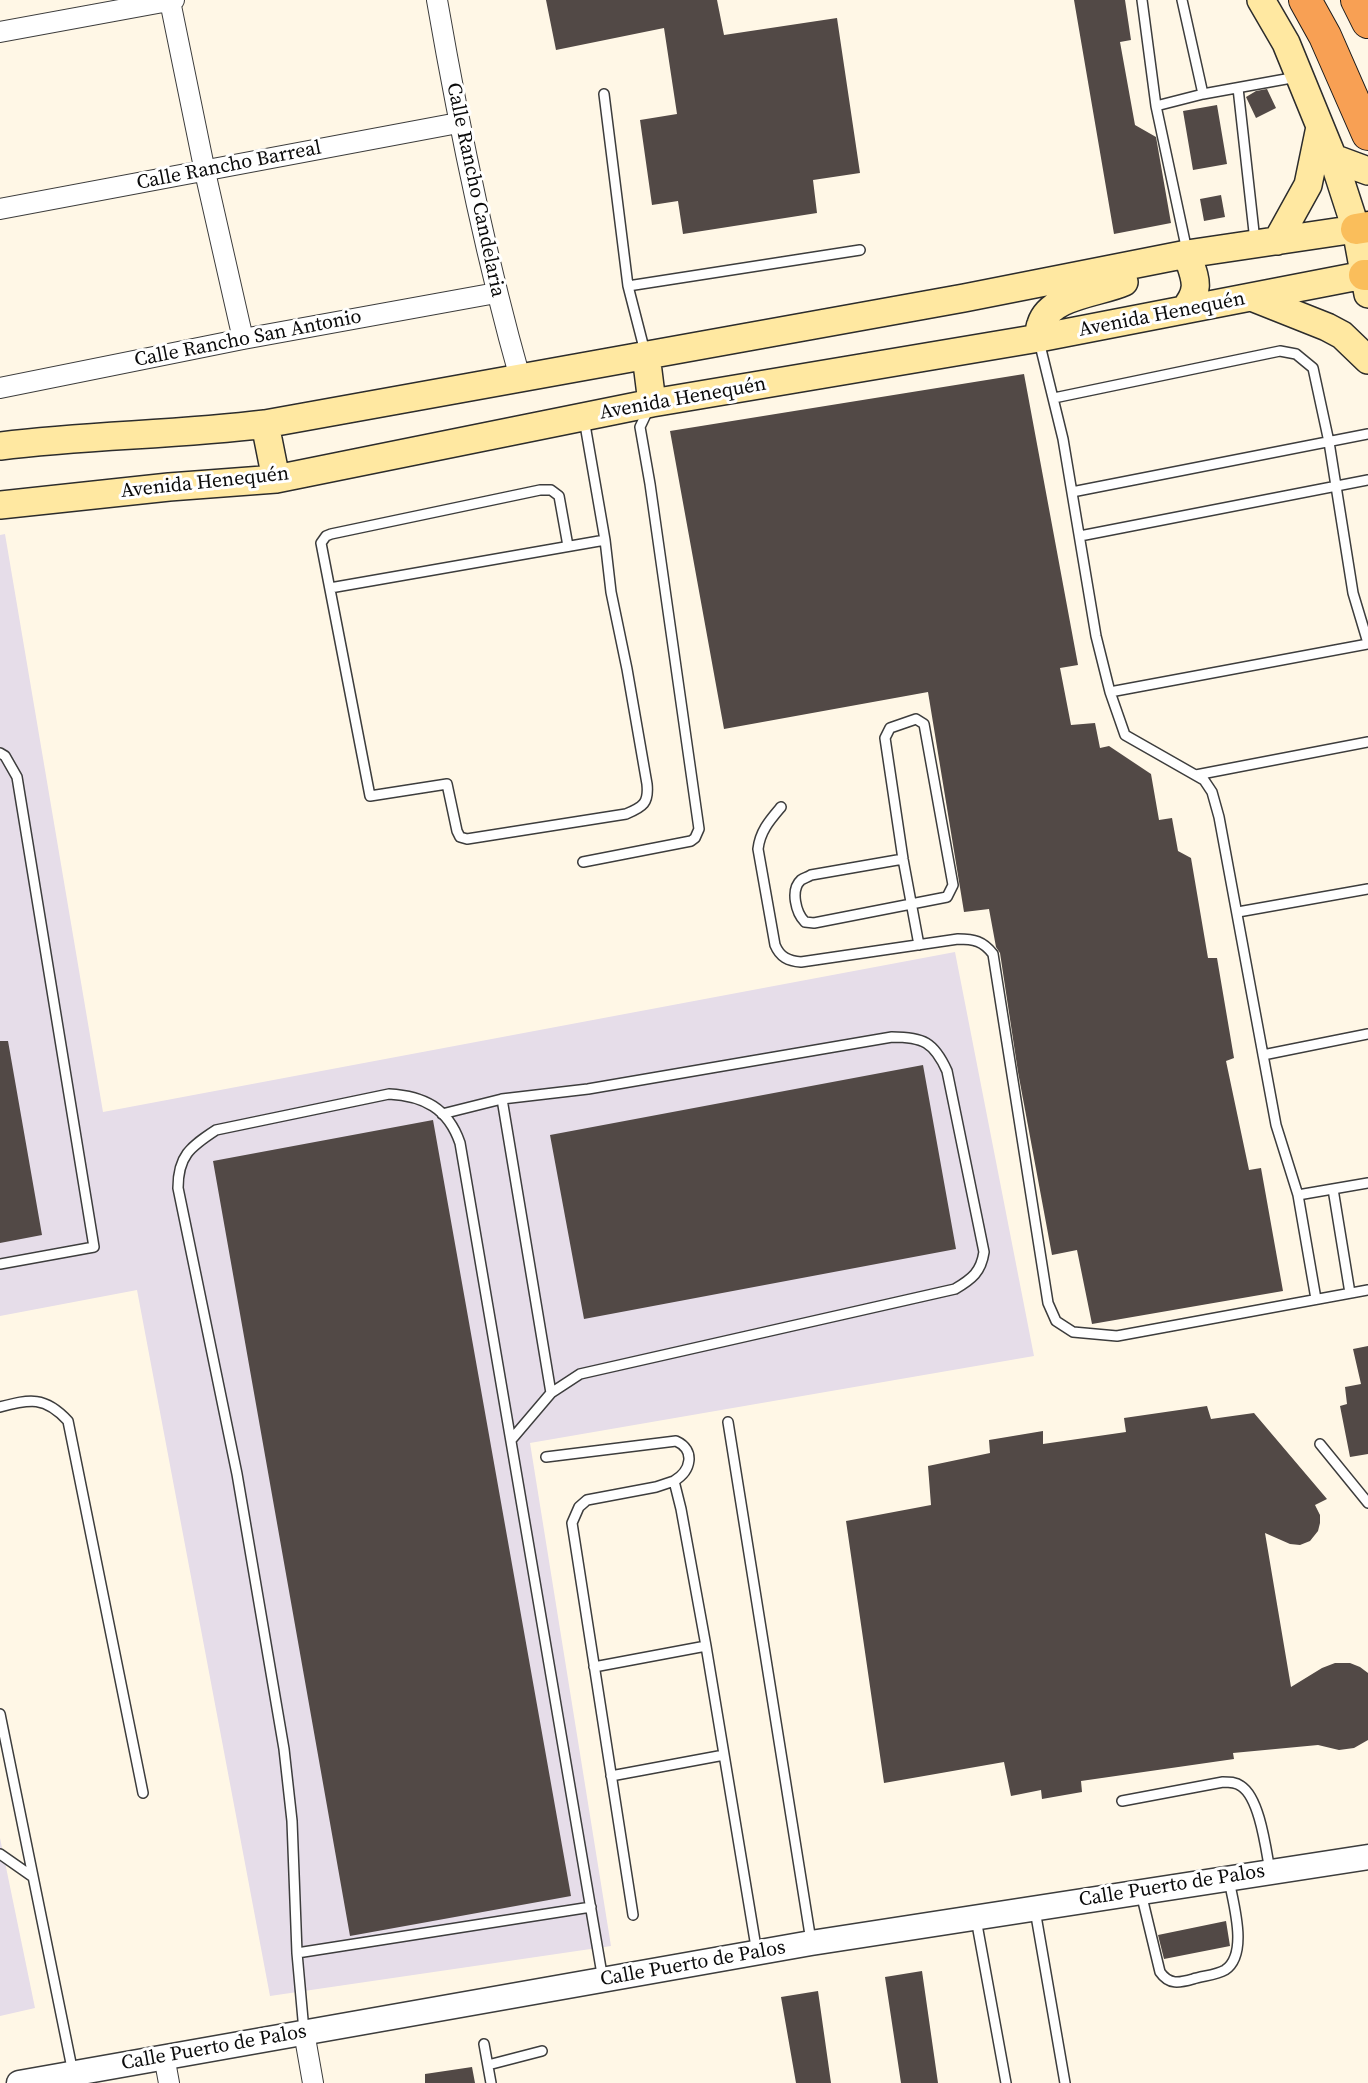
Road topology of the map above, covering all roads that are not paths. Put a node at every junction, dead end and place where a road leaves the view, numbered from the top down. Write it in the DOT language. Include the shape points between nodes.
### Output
graph roads {
  1 [pos="172,0"];
  2 [pos="437,0"];
  3 [pos="1142,0"];
  4 [pos="1182,0"];
  5 [pos="1262,0"];
  6 [pos="1305,0"];
  7 [pos="1357,0"];
  8 [pos="1368,22"];
  9 [pos="0,32"];
  10 [pos="1300,77"];
  11 [pos="1238,88"];
  12 [pos="604,94"];
  13 [pos="1203,94"];
  14 [pos="1156,106"];
  15 [pos="458,123"];
  16 [pos="1320,127"];
  17 [pos="1368,134"];
  18 [pos="1333,158"];
  19 [pos="1368,171"];
  20 [pos="205,172"];
  21 [pos="0,210"];
  22 [pos="1362,228"];
  23 [pos="1266,242"];
  24 [pos="860,250"];
  25 [pos="1187,254"];
  26 [pos="1151,262"];
  27 [pos="1367,281"];
  28 [pos="628,286"];
  29 [pos="496,293"];
  30 [pos="1254,298"];
  31 [pos="1184,310"];
  32 [pos="1039,338"];
  33 [pos="243,339"];
  34 [pos="646,355"];
  35 [pos="1368,360"];
  36 [pos="520,378"];
  37 [pos="0,388"];
  38 [pos="1054,398"];
  39 [pos="652,403"];
  40 [pos="583,417"];
  41 [pos="265,424"];
  42 [pos="1368,434"];
  43 [pos="1329,442"];
  44 [pos="0,446"];
  45 [pos="276,479"];
  46 [pos="1368,480"];
  47 [pos="1336,485"];
  48 [pos="1072,492"];
  49 [pos="0,505"];
  50 [pos="1080,536"];
  51 [pos="605,540"];
  52 [pos="568,546"];
  53 [pos="330,588"];
  54 [pos="1368,643"];
  55 [pos="1110,692"];
  56 [pos="1368,742"];
  57 [pos="0,753"];
  58 [pos="1196,775"];
  59 [pos="781,807"];
  60 [pos="903,859"];
  61 [pos="583,862"];
  62 [pos="1368,889"];
  63 [pos="912,903"];
  64 [pos="1238,912"];
  65 [pos="919,945"];
  66 [pos="1368,1034"];
  67 [pos="1263,1054"];
  68 [pos="502,1099"];
  69 [pos="442,1114"];
  70 [pos="1368,1183"];
  71 [pos="1333,1189"];
  72 [pos="1298,1195"];
  73 [pos="0,1264"];
  74 [pos="1368,1290"];
  75 [pos="1350,1293"];
  76 [pos="1316,1299"];
  77 [pos="551,1393"];
  78 [pos="0,1407"];
  79 [pos="728,1422"];
  80 [pos="511,1440"];
  81 [pos="1320,1444"];
  82 [pos="546,1457"];
  83 [pos="674,1481"];
  84 [pos="1368,1503"];
  85 [pos="706,1646"];
  86 [pos="594,1667"];
  87 [pos="0,1714"];
  88 [pos="724,1755"];
  89 [pos="611,1776"];
  90 [pos="143,1793"];
  91 [pos="1122,1801"];
  92 [pos="0,1854"];
  93 [pos="1368,1857"];
  94 [pos="1270,1871"];
  95 [pos="33,1877"];
  96 [pos="1229,1878"];
  97 [pos="1141,1891"];
  98 [pos="591,1907"];
  99 [pos="1035,1908"];
  100 [pos="633,1915"];
  101 [pos="975,1917"];
  102 [pos="811,1943"];
  103 [pos="297,1953"];
  104 [pos="757,1953"];
  105 [pos="603,1980"];
  106 [pos="304,2032"];
  107 [pos="484,2044"];
  108 [pos="542,2051"];
  109 [pos="164,2056"];
  110 [pos="488,2066"];
  111 [pos="73,2073"];
  112 [pos="27,2082"];
  113 [pos="169,2083"];
  114 [pos="313,2083"];
  115 [pos="491,2083"];
  116 [pos="1006,2083"];
  117 [pos="1065,2083"];
  1 -- 9 [label="street"];
  1 -- 20 [label="street"];
  2 -- 15 [label="street, Calle Rancho Candelaria"];
  3 -- 14 [label="lane"];
  4 -- 13 [label="lane"];
  5 -- 10 [label="main road"];
  6 -- 17 [label="highway"];
  7 -- 8 [label="highway"];
  10 -- 11 [label="lane"];
  10 -- 16 [label="main road"];
  11 -- 13 [label="lane"];
  11 -- 23 [label="lane"];
  12 -- 28 [label="lane"];
  13 -- 14 [label="lane"];
  14 -- 25 [label="lane"];
  15 -- 20 [label="street, Calle Rancho Barreal"];
  15 -- 29 [label="street, Calle Rancho Candelaria"];
  16 -- 18 [label="main road"];
  16 -- 23 [label="main road" via="1308,185"];
  18 -- 19 [label="main road"];
  18 -- 22 [label="main road"];
  20 -- 21 [label="street, Calle Rancho Barreal"];
  20 -- 33 [label="street"];
  22 -- 23 [label="main road"];
  22 -- 27 [label="main road"];
  23 -- 25 [label="main road"];
  24 -- 28 [label="lane"];
  25 -- 26 [label="main road"];
  25 -- 31 [label="main road" via="1196,291"];
  26 -- 32 [label="main road" via="1127,281 1052,308 1041,324"];
  26 -- 34 [label="main road"];
  27 -- 30 [label="main road, Avenida Henequén"];
  28 -- 34 [label="lane"];
  29 -- 33 [label="street, Calle Rancho San Antonio"];
  29 -- 36 [label="street, Calle Rancho Candelaria"];
  30 -- 31 [label="main road, Avenida Henequén"];
  30 -- 35 [label="main road" via="1342,335"];
  31 -- 32 [label="main road, Avenida Henequén"];
  32 -- 38 [label="lane"];
  32 -- 39 [label="main road, Avenida Henequén"];
  33 -- 37 [label="street, Calle Rancho San Antonio"];
  34 -- 36 [label="main road"];
  34 -- 39 [label="main road"];
  36 -- 41 [label="main road"];
  38 -- 43 [label="lane" via="1280,351 1296,354 1313,368"];
  38 -- 48 [label="lane"];
  39 -- 40 [label="main road, Avenida Henequén"];
  39 -- 61 [label="lane" via="640,427 699,829 691,841"];
  40 -- 45 [label="main road, Avenida Henequén"];
  40 -- 51 [label="lane"];
  41 -- 44 [label="main road"];
  41 -- 45 [label="main road"];
  42 -- 43 [label="lane"];
  43 -- 47 [label="lane"];
  43 -- 48 [label="lane"];
  45 -- 49 [label="main road, Avenida Henequén"];
  46 -- 47 [label="lane"];
  47 -- 50 [label="lane"];
  47 -- 54 [label="lane" via="1353,593"];
  48 -- 50 [label="lane"];
  50 -- 55 [label="lane" via="1096,636"];
  51 -- 52 [label="lane"];
  51 -- 53 [label="lane" via="648,795 639,809 626,814 467,839 457,831 447,784 370,796"];
  52 -- 53 [label="lane"];
  52 -- 53 [label="lane" via="559,496 551,490 540,490 326,536 321,543"];
  54 -- 55 [label="lane"];
  55 -- 58 [label="lane" via="1125,735"];
  56 -- 58 [label="lane"];
  57 -- 73 [label="lane" via="17,777 94,1247"];
  58 -- 64 [label="lane" via="1212,792"];
  59 -- 65 [label="lane" via="759,838 758,849 779,954 801,962"];
  60 -- 63 [label="lane"];
  60 -- 63 [label="lane" via="801,880 795,890 799,915 805,922 813,923"];
  60 -- 63 [label="lane" via="885,738 890,728 913,719 924,724 953,885 947,897"];
  62 -- 64 [label="lane"];
  63 -- 65 [label="lane"];
  64 -- 67 [label="lane"];
  65 -- 76 [label="lane" via="974,939 993,954 1048,1303 1056,1321 1073,1332 1117,1336"];
  66 -- 67 [label="lane"];
  67 -- 72 [label="lane" via="1276,1125"];
  68 -- 69 [label="lane"];
  68 -- 77 [label="lane"];
  68 -- 77 [label="lane" via="588,1089 892,1037 921,1039 942,1058 947,1071 984,1252 977,1274 955,1289 580,1374"];
  69 -- 80 [label="lane" via="460,1143"];
  69 -- 103 [label="lane" via="429,1102 389,1094 216,1130 184,1155 178,1173 237,1474 284,1749 292,1821"];
  70 -- 71 [label="lane"];
  71 -- 72 [label="lane"];
  71 -- 75 [label="lane"];
  72 -- 76 [label="lane"];
  74 -- 75 [label="lane"];
  75 -- 76 [label="lane"];
  77 -- 80 [label="lane"];
  78 -- 90 [label="lane" via="40,1401 50,1404 68,1420"];
  79 -- 102 [label="lane"];
  80 -- 98 [label="lane"];
  81 -- 84 [label="lane"];
  82 -- 83 [label="lane" via="676,1441 690,1455 684,1473"];
  83 -- 85 [label="lane"];
  83 -- 86 [label="lane" via="587,1500 575,1514 572,1531"];
  85 -- 86 [label="lane"];
  85 -- 88 [label="lane"];
  86 -- 89 [label="lane"];
  87 -- 95 [label="lane"];
  88 -- 89 [label="lane"];
  88 -- 104 [label="lane"];
  89 -- 100 [label="lane"];
  91 -- 94 [label="lane" via="1223,1782 1242,1786 1260,1818"];
  92 -- 95 [label="lane"];
  93 -- 94 [label="street, Calle Puerto de Palos"];
  94 -- 96 [label="street, Calle Puerto de Palos"];
  95 -- 111 [label="lane"];
  96 -- 97 [label="street, Calle Puerto de Palos"];
  96 -- 97 [label="lane" via="1239,1944 1235,1957 1224,1970 1177,1983 1160,1972"];
  97 -- 99 [label="street, Calle Puerto de Palos"];
  98 -- 103 [label="lane"];
  98 -- 105 [label="lane"];
  99 -- 101 [label="street, Calle Puerto de Palos"];
  99 -- 117 [label="lane"];
  101 -- 102 [label="street, Calle Puerto de Palos"];
  101 -- 116 [label="lane"];
  102 -- 104 [label="street, Calle Puerto de Palos"];
  103 -- 106 [label="lane"];
  104 -- 105 [label="street, Calle Puerto de Palos"];
  105 -- 106 [label="street, Calle Puerto de Palos"];
  106 -- 109 [label="street, Calle Puerto de Palos"];
  106 -- 114 [label="street"];
  107 -- 110 [label="lane"];
  108 -- 110 [label="lane"];
  109 -- 111 [label="street, Calle Puerto de Palos"];
  109 -- 113 [label="street"];
  110 -- 115 [label="lane"];
  111 -- 112 [label="street, Calle Puerto de Palos"];
}
